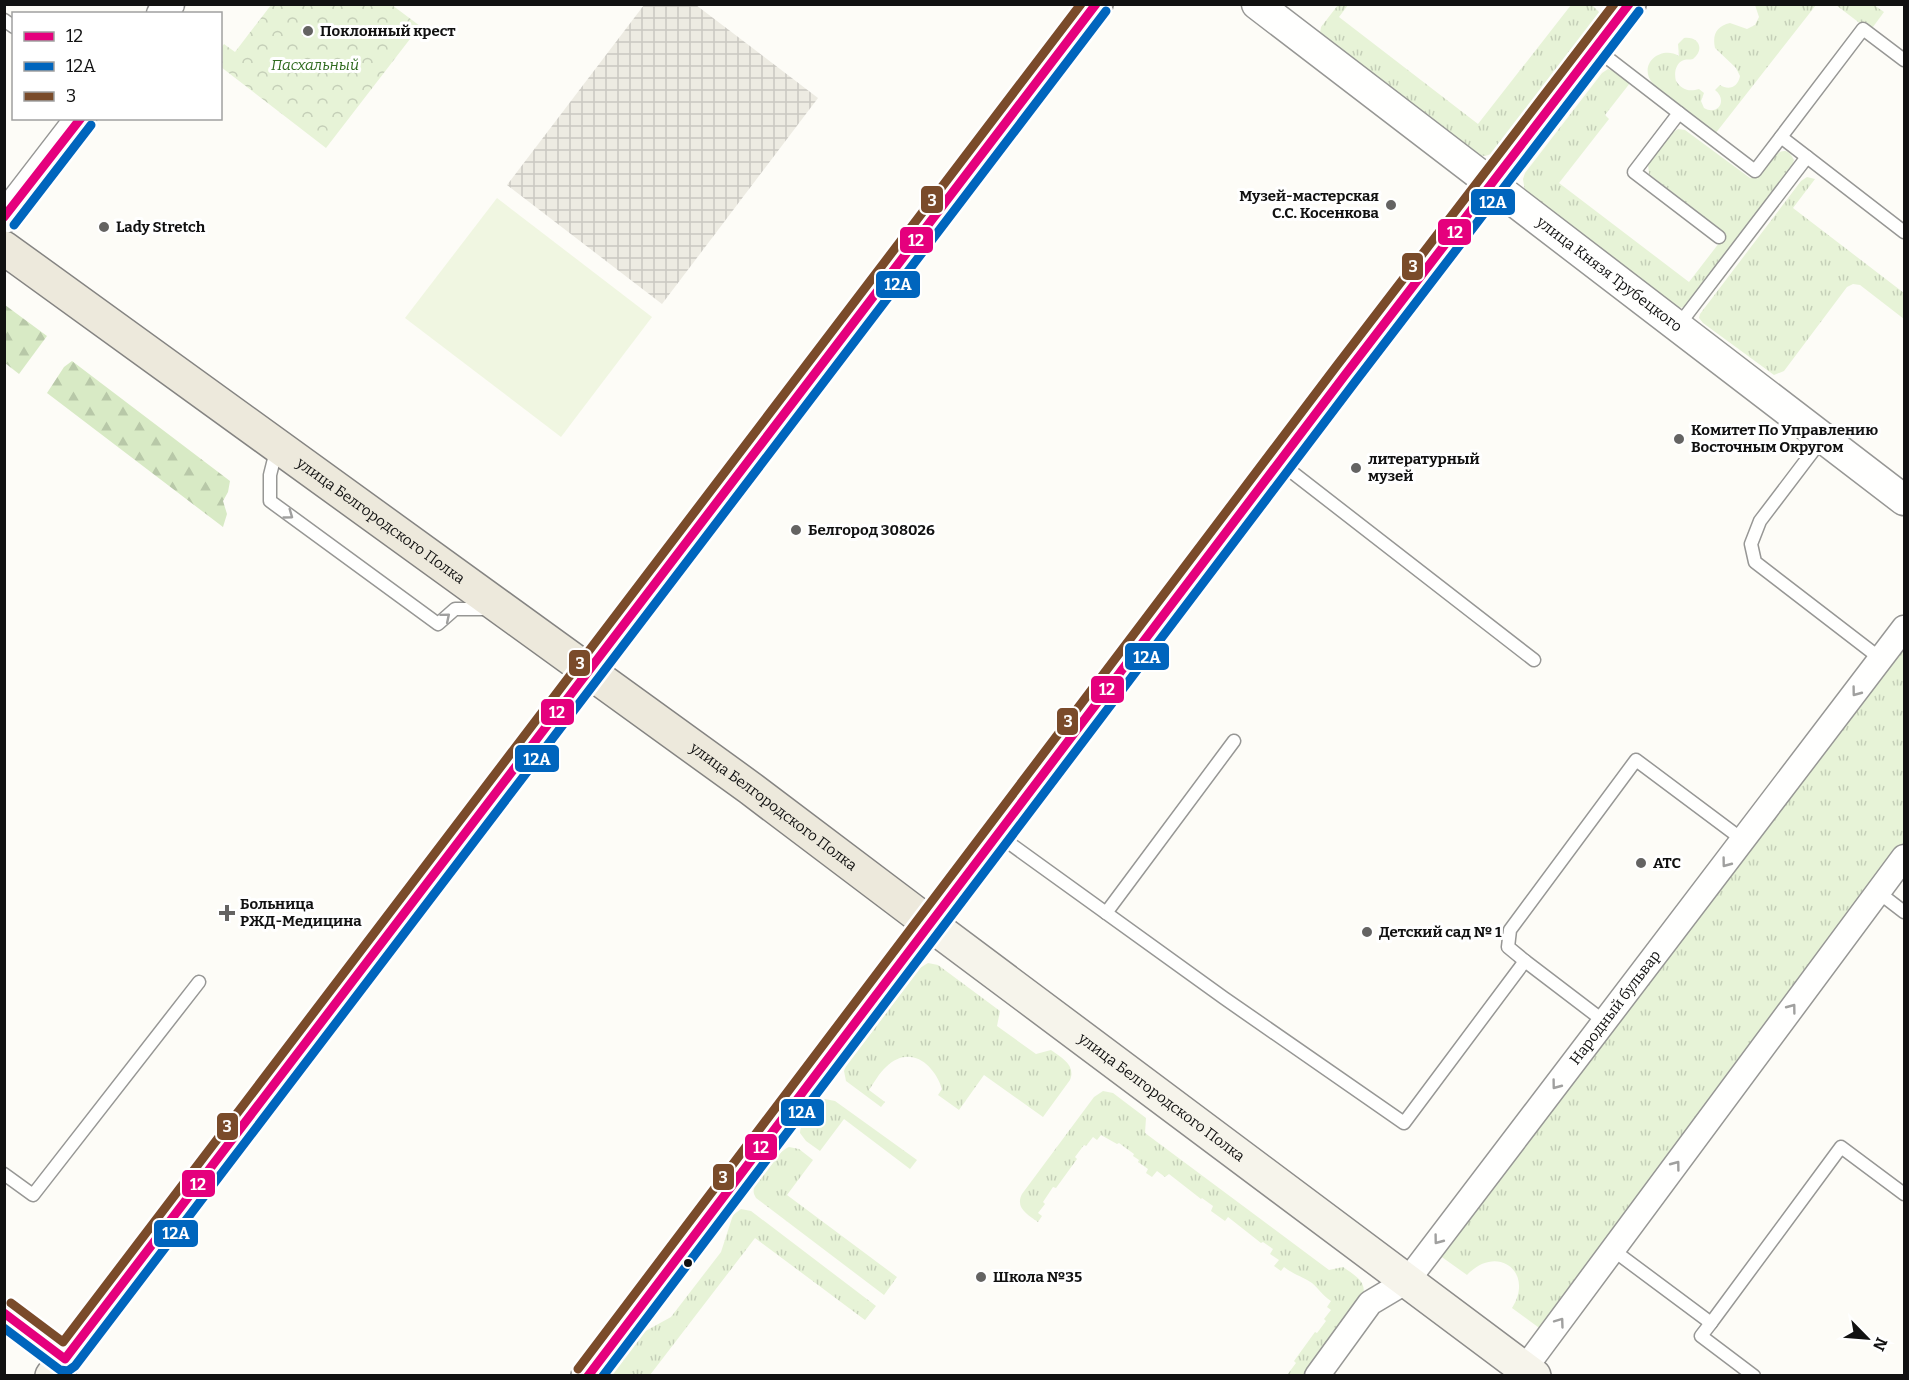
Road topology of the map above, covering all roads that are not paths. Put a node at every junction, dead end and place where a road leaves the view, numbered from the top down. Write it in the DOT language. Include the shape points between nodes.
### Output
graph roads {
  1 [pos="1096,4"];
  2 [pos="1257,4"];
  3 [pos="1629,4"];
  4 [pos="1595,48"];
  5 [pos="1905,60"];
  6 [pos="1679,113"];
  7 [pos="79,120"];
  8 [pos="1781,137"];
  9 [pos="1807,158"];
  10 [pos="1491,183"];
  11 [pos="4,218"];
  12 [pos="1905,232"];
  13 [pos="1719,237"];
  14 [pos="4,248"];
  15 [pos="1678,326"];
  16 [pos="1823,437"];
  17 [pos="278,446"];
  18 [pos="1279,462"];
  19 [pos="1905,500"];
  20 [pos="503,609"];
  21 [pos="1905,628"];
  22 [pos="1881,659"];
  23 [pos="1534,660"];
  24 [pos="589,671"];
  25 [pos="1234,741"];
  26 [pos="998,834"];
  27 [pos="1743,840"];
  28 [pos="1905,857"];
  29 [pos="1878,892"];
  30 [pos="1905,912"];
  31 [pos="1106,913"];
  32 [pos="930,924"];
  33 [pos="1525,961"];
  34 [pos="199,982"];
  35 [pos="1605,1022"];
  36 [pos="4,1174"];
  37 [pos="1905,1194"];
  38 [pos="1613,1250"];
  39 [pos="1407,1281"];
  40 [pos="4,1313"];
  41 [pos="1711,1323"];
  42 [pos="58,1367"];
  43 [pos="1529,1372"];
  44 [pos="588,1376"];
  45 [pos="1317,1376"];
  46 [pos="1754,1376"];
  1 -- 24 [label="main road"];
  2 -- 10 [label="street, улица Князя Трубецкого"];
  3 -- 4 [label="main road"];
  4 -- 6 [label="lane"];
  4 -- 10 [label="main road"];
  5 -- 8 [label="lane" via="1863,29"];
  6 -- 8 [label="lane" via="1755,171"];
  6 -- 13 [label="lane" via="1634,172"];
  7 -- 11 [label="street"];
  8 -- 9 [label="lane"];
  9 -- 12 [label="lane"];
  9 -- 15 [label="lane"];
  10 -- 15 [label="street, улица Князя Трубецкого"];
  10 -- 18 [label="main road"];
  14 -- 17 [label="main road, улица Белгородского Полка"];
  15 -- 16 [label="street, улица Князя Трубецкого"];
  16 -- 19 [label="street, улица Князя Трубецкого"];
  16 -- 22 [label="lane" via="1760,521 1751,544 1755,562"];
  17 -- 20 [label="main road, улица Белгородского Полка"];
  17 -- 20 [label="lane, one-way" via="270,475 270,501 438,624 455,609"];
  18 -- 23 [label="lane"];
  18 -- 26 [label="main road"];
  20 -- 24 [label="main road, улица Белгородского Полка"];
  21 -- 22 [label="street, Народный бульвар"];
  22 -- 27 [label="street, Народный бульвар, one-way"];
  24 -- 32 [label="main road, улица Белгородского Полка"];
  24 -- 42 [label="main road"];
  25 -- 31 [label="lane"];
  26 -- 31 [label="lane"];
  26 -- 32 [label="main road"];
  27 -- 33 [label="lane" via="1636,760 1509,930 1508,947"];
  27 -- 35 [label="street, Народный бульвар, one-way"];
  28 -- 29 [label="street"];
  29 -- 30 [label="lane"];
  38 -- 29 [label="street, one-way"];
  31 -- 33 [label="lane" via="1404,1123"];
  32 -- 39 [label="main road, улица Белгородского Полка"];
  32 -- 44 [label="main road"];
  33 -- 35 [label="lane"];
  34 -- 36 [label="lane" via="33,1195"];
  35 -- 39 [label="street, Народный бульвар, one-way"];
  37 -- 41 [label="lane" via="1841,1147"];
  38 -- 41 [label="lane"];
  43 -- 38 [label="street, one-way"];
  39 -- 43 [label="main road, улица Белгородского Полка"];
  39 -- 45 [label="street, Народный бульвар" via="1370,1303"];
  40 -- 42 [label="lane"];
  41 -- 46 [label="lane" via="1701,1336"];
}
